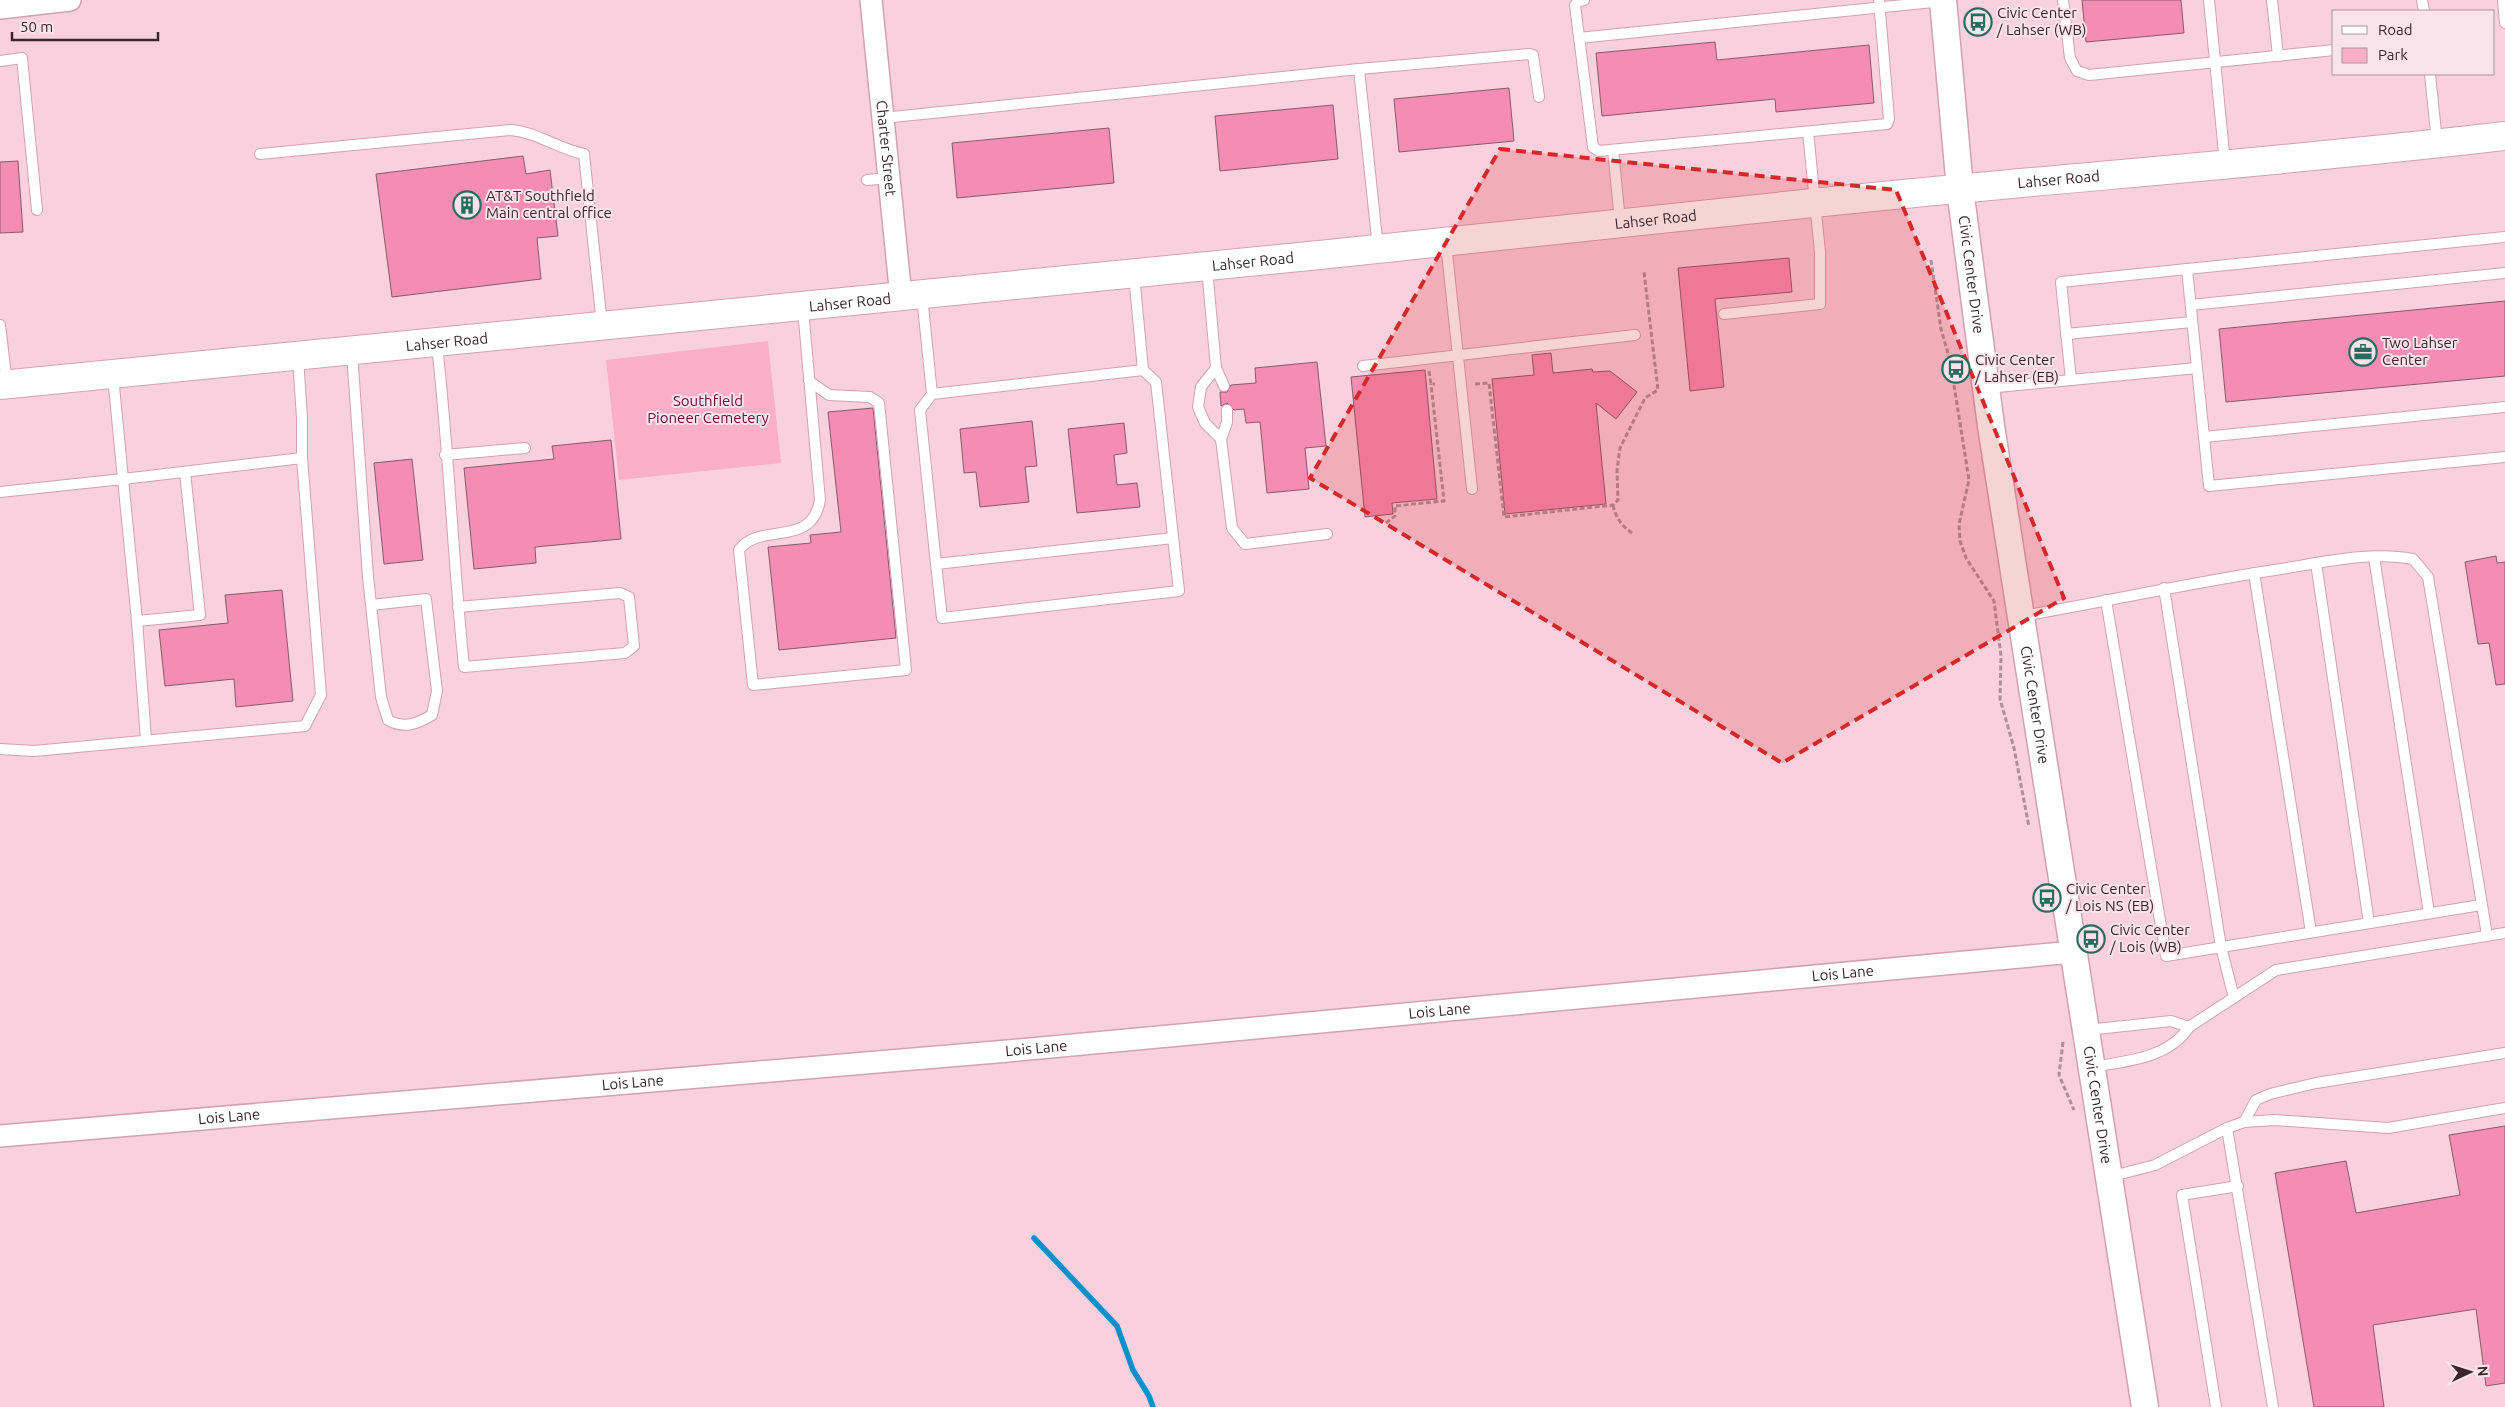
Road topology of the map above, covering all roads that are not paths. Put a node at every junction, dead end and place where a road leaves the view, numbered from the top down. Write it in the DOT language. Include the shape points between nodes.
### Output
graph roads {
  1 [pos="70,0"];
  2 [pos="872,0"];
  3 [pos="1584,0"];
  4 [pos="2064,0"];
  5 [pos="2209,0"];
  6 [pos="2272,0"];
  7 [pos="2503,0"];
  8 [pos="1944,1"];
  9 [pos="1879,3"];
  10 [pos="0,8"];
  11 [pos="2505,23"];
  12 [pos="1580,38"];
  13 [pos="2332,50"];
  14 [pos="2278,56"];
  15 [pos="0,61"];
  16 [pos="2215,63"];
  17 [pos="1359,69"];
  18 [pos="2430,75"];
  19 [pos="1539,97"];
  20 [pos="883,118"];
  21 [pos="1808,132"];
  22 [pos="2505,136"];
  23 [pos="2437,144"];
  24 [pos="1613,150"];
  25 [pos="260,154"];
  26 [pos="2225,165"];
  27 [pos="889,178"];
  28 [pos="867,180"];
  29 [pos="1960,190"];
  30 [pos="1817,203"];
  31 [pos="37,210"];
  32 [pos="1620,224"];
  33 [pos="2505,237"];
  34 [pos="1446,242"];
  35 [pos="1378,249"];
  36 [pos="1207,266"];
  37 [pos="2187,269"];
  38 [pos="2505,273"];
  39 [pos="1134,274"];
  40 [pos="911,296"];
  41 [pos="2191,305"];
  42 [pos="803,306"];
  43 [pos="1724,314"];
  44 [pos="2192,322"];
  45 [pos="0,325"];
  46 [pos="602,326"];
  47 [pos="2066,334"];
  48 [pos="1635,335"];
  49 [pos="437,344"];
  50 [pos="352,353"];
  51 [pos="1458,355"];
  52 [pos="298,358"];
  53 [pos="1363,366"];
  54 [pos="1216,368"];
  55 [pos="2197,368"];
  56 [pos="1143,370"];
  57 [pos="113,375"];
  58 [pos="2070,380"];
  59 [pos="809,381"];
  60 [pos="4,384"];
  61 [pos="1224,386"];
  62 [pos="1986,388"];
  63 [pos="932,394"];
  64 [pos="2505,407"];
  65 [pos="1227,410"];
  66 [pos="2204,437"];
  67 [pos="1221,439"];
  68 [pos="525,448"];
  69 [pos="446,455"];
  70 [pos="2505,457"];
  71 [pos="302,458"];
  72 [pos="186,472"];
  73 [pos="123,479"];
  74 [pos="1472,490"];
  75 [pos="0,492"];
  76 [pos="1327,534"];
  77 [pos="1173,538"];
  78 [pos="2374,557"];
  79 [pos="2316,563"];
  80 [pos="936,564"];
  81 [pos="2254,573"];
  82 [pos="2164,588"];
  83 [pos="2106,600"];
  84 [pos="371,605"];
  85 [pos="458,607"];
  86 [pos="2022,616"];
  87 [pos="136,622"];
  88 [pos="146,739"];
  89 [pos="0,748"];
  90 [pos="2481,905"];
  91 [pos="2429,913"];
  92 [pos="2369,923"];
  93 [pos="2311,932"];
  94 [pos="2505,933"];
  95 [pos="2487,935"];
  96 [pos="2221,947"];
  97 [pos="2073,952"];
  98 [pos="2234,998"];
  99 [pos="2189,1026"];
  100 [pos="2086,1030"];
  101 [pos="2505,1053"];
  102 [pos="2092,1067"];
  103 [pos="2505,1108"];
  104 [pos="2244,1122"];
  105 [pos="2227,1128"];
  106 [pos="0,1136"];
  107 [pos="2109,1177"];
  108 [pos="2238,1186"];
  109 [pos="2145,1407"];
  110 [pos="2216,1407"];
  111 [pos="2273,1407"];
  1 -- 10 [label="street"];
  2 -- 20 [label="street, Charter Street"];
  3 -- 12 [label="lane" via="1575,5"];
  4 -- 16 [label="lane" via="2070,58 2077,71 2089,75"];
  5 -- 16 [label="lane"];
  6 -- 14 [label="lane"];
  7 -- 11 [label="lane"];
  8 -- 9 [label="lane"];
  8 -- 29 [label="street, Civic Center Drive"];
  9 -- 12 [label="lane"];
  9 -- 21 [label="lane" via="1887,124"];
  12 -- 24 [label="lane" via="1593,146 1599,151"];
  13 -- 14 [label="lane"];
  14 -- 16 [label="lane"];
  15 -- 31 [label="lane" via="22,58"];
  16 -- 26 [label="lane"];
  17 -- 19 [label="lane" via="1530,54 1533,55"];
  17 -- 20 [label="lane"];
  17 -- 35 [label="lane"];
  18 -- 23 [label="lane"];
  20 -- 27 [label="street, Charter Street"];
  21 -- 24 [label="lane"];
  21 -- 30 [label="lane"];
  22 -- 23 [label="main road, Lahser Road"];
  23 -- 26 [label="main road, Lahser Road"];
  24 -- 32 [label="lane"];
  25 -- 46 [label="lane" via="510,130 524,131 584,154"];
  26 -- 29 [label="main road, Lahser Road"];
  27 -- 28 [label="lane"];
  27 -- 40 [label="street, Charter Street"];
  29 -- 30 [label="main road, Lahser Road"];
  29 -- 62 [label="street, Civic Center Drive"];
  30 -- 32 [label="main road, Lahser Road"];
  30 -- 43 [label="lane" via="1822,276 1820,304"];
  32 -- 34 [label="main road, Lahser Road"];
  33 -- 37 [label="lane"];
  34 -- 35 [label="main road, Lahser Road"];
  34 -- 51 [label="lane"];
  35 -- 36 [label="main road, Lahser Road"];
  36 -- 39 [label="main road, Lahser Road"];
  36 -- 54 [label="lane"];
  37 -- 41 [label="lane"];
  37 -- 47 [label="lane" via="2061,282"];
  38 -- 41 [label="lane"];
  39 -- 40 [label="main road, Lahser Road"];
  39 -- 56 [label="lane"];
  40 -- 42 [label="main road, Lahser Road"];
  40 -- 63 [label="lane"];
  41 -- 44 [label="lane"];
  42 -- 46 [label="main road, Lahser Road"];
  42 -- 59 [label="lane"];
  44 -- 47 [label="lane"];
  44 -- 55 [label="lane"];
  45 -- 60 [label="lane"];
  46 -- 49 [label="main road, Lahser Road"];
  47 -- 58 [label="lane"];
  48 -- 51 [label="lane"];
  49 -- 50 [label="main road, Lahser Road"];
  49 -- 69 [label="lane"];
  50 -- 52 [label="main road, Lahser Road"];
  50 -- 84 [label="lane"];
  51 -- 53 [label="lane"];
  51 -- 74 [label="lane"];
  52 -- 57 [label="main road, Lahser Road"];
  52 -- 71 [label="lane"];
  54 -- 61 [label="lane"];
  54 -- 67 [label="lane" via="1201,387 1198,407 1205,423"];
  55 -- 58 [label="lane"];
  55 -- 66 [label="lane"];
  56 -- 63 [label="lane"];
  56 -- 77 [label="lane" via="1156,382"];
  57 -- 60 [label="main road, Lahser Road"];
  57 -- 73 [label="lane"];
  58 -- 62 [label="lane"];
  59 -- 59 [label="lane" via="819,508 799,529 749,540 739,550 753,685 906,670 879,403 870,397 829,395"];
  62 -- 86 [label="street, Civic Center Drive"];
  63 -- 80 [label="lane" via="920,410"];
  64 -- 66 [label="lane"];
  65 -- 67 [label="lane"];
  66 -- 70 [label="lane" via="2209,486"];
  67 -- 76 [label="lane" via="1232,528 1245,544"];
  68 -- 69 [label="lane"];
  69 -- 85 [label="lane"];
  71 -- 72 [label="lane"];
  71 -- 88 [label="lane" via="321,695 306,726"];
  72 -- 73 [label="lane"];
  72 -- 87 [label="lane" via="200,615"];
  73 -- 75 [label="lane"];
  73 -- 87 [label="lane"];
  77 -- 80 [label="lane"];
  77 -- 80 [label="lane" via="1179,591 942,618"];
  78 -- 79 [label="lane"];
  78 -- 90 [label="lane" via="2393,555 2413,559 2428,577"];
  78 -- 91 [label="lane"];
  79 -- 81 [label="lane"];
  79 -- 92 [label="lane"];
  81 -- 82 [label="lane"];
  81 -- 93 [label="lane"];
  82 -- 83 [label="lane"];
  82 -- 96 [label="lane"];
  83 -- 86 [label="lane"];
  83 -- 96 [label="lane" via="2166,956"];
  84 -- 84 [label="lane" via="381,697 388,720 398,726 419,723 432,715 437,691 426,599"];
  85 -- 85 [label="lane" via="464,667 625,652 634,646 629,597 620,592"];
  86 -- 97 [label="street, Civic Center Drive"];
  87 -- 88 [label="lane"];
  88 -- 89 [label="lane" via="34,751"];
  90 -- 91 [label="lane"];
  90 -- 95 [label="lane"];
  91 -- 92 [label="lane"];
  92 -- 93 [label="lane"];
  93 -- 96 [label="lane"];
  94 -- 95 [label="lane"];
  95 -- 98 [label="lane" via="2276,970"];
  96 -- 98 [label="lane"];
  97 -- 100 [label="street, Civic Center Drive"];
  97 -- 106 [label="street, Lois Lane" via="1008,1051"];
  98 -- 99 [label="lane"];
  99 -- 100 [label="lane" via="2172,1021"];
  99 -- 102 [label="lane" via="2183,1036 2168,1048 2152,1055"];
  100 -- 102 [label="street, Civic Center Drive"];
  101 -- 104 [label="lane" via="2316,1083 2270,1094 2256,1100"];
  102 -- 107 [label="street, Civic Center Drive"];
  103 -- 104 [label="lane" via="2388,1128 2274,1120"];
  104 -- 105 [label="lane"];
  105 -- 107 [label="lane" via="2154,1166"];
  105 -- 108 [label="lane"];
  107 -- 109 [label="street, Civic Center Drive"];
  108 -- 110 [label="lane" via="2182,1195"];
  108 -- 111 [label="lane"];
}
